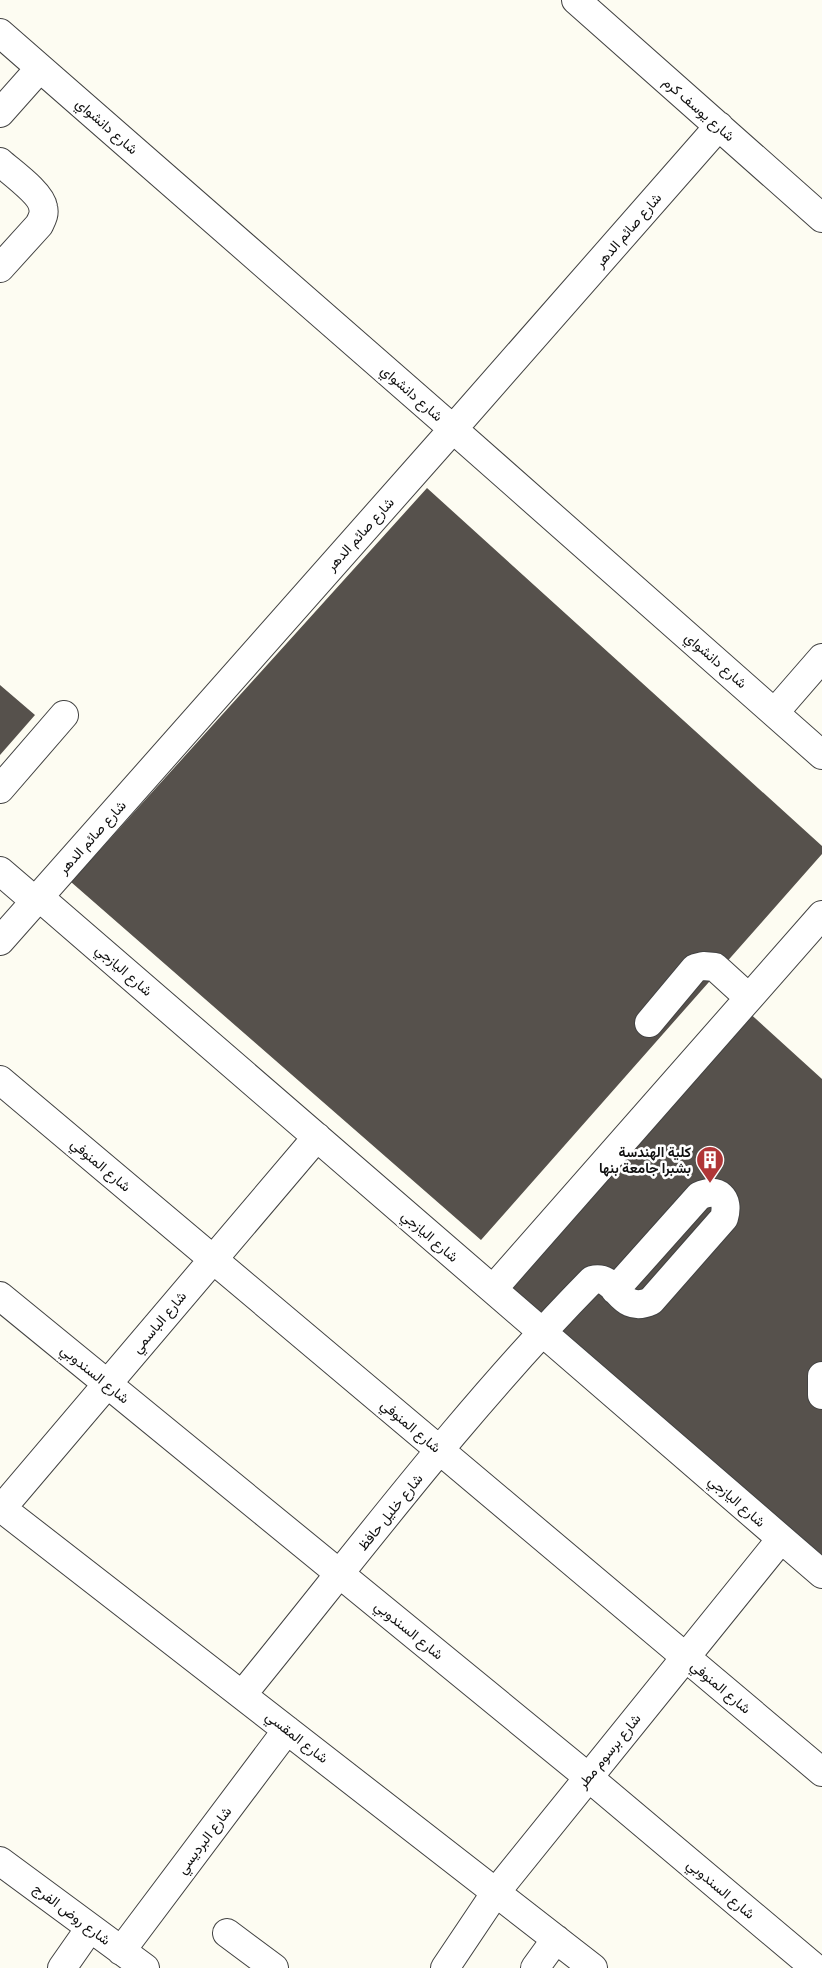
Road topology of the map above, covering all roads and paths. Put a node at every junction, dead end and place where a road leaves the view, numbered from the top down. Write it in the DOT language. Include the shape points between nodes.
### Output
graph roads {
  1 [pos="576,0"];
  2 [pos="0,33"];
  3 [pos="40,68"];
  4 [pos="0,113"];
  5 [pos="719,126"];
  6 [pos="0,162"];
  7 [pos="822,218"];
  8 [pos="0,268"];
  9 [pos="453,429"];
  10 [pos="822,658"];
  11 [pos="775,712"];
  12 [pos="64,715"];
  13 [pos="822,755"];
  14 [pos="0,789"];
  15 [pos="0,871"];
  16 [pos="37,899"];
  17 [pos="822,915"];
  18 [pos="0,941"];
  19 [pos="749,998"];
  20 [pos="649,1023"];
  21 [pos="0,1080"];
  22 [pos="316,1137"];
  23 [pos="212,1259"];
  24 [pos="493,1289"];
  25 [pos="615,1290"];
  26 [pos="0,1296"];
  27 [pos="541,1332"];
  28 [pos="822,1376"];
  29 [pos="107,1384"];
  30 [pos="822,1395"];
  31 [pos="440,1450"];
  32 [pos="1,1508"];
  33 [pos="781,1539"];
  34 [pos="340,1574"];
  35 [pos="822,1574"];
  36 [pos="685,1656"];
  37 [pos="242,1695"];
  38 [pos="287,1730"];
  39 [pos="822,1772"];
  40 [pos="588,1777"];
  41 [pos="0,1861"];
  42 [pos="496,1892"];
  43 [pos="90,1928"];
  44 [pos="227,1933"];
  45 [pos="556,1940"];
  46 [pos="122,1951"];
  47 [pos="62,1968"];
  48 [pos="145,1968"];
  49 [pos="274,1968"];
  50 [pos="445,1968"];
  51 [pos="535,1968"];
  52 [pos="593,1968"];
  53 [pos="815,1968"];
  1 -- 5 [label="street, شارع يوسف كرم"];
  2 -- 3 [label="street, شارع دانشواي"];
  3 -- 4 [label="street"];
  3 -- 9 [label="street, شارع دانشواي"];
  5 -- 7 [label="street, شارع يوسف كرم"];
  5 -- 9 [label="street, شارع صائم الدهر"];
  6 -- 8 [label="street" via="42,201 44,209 39,225"];
  9 -- 11 [label="street, شارع دانشواي"];
  9 -- 16 [label="street, شارع صائم الدهر"];
  10 -- 11 [label="street"];
  11 -- 13 [label="street, شارع دانشواي"];
  12 -- 14 [label="street"];
  15 -- 16 [label="street, شارع اليازجي"];
  16 -- 18 [label="street, شارع صائم الدهر"];
  16 -- 22 [label="street, شارع اليازجي"];
  17 -- 19 [label="street"];
  19 -- 20 [label="street" via="715,967 703,966 695,968"];
  19 -- 24 [label="street"];
  21 -- 23 [label="street, شارع المنوفي"];
  22 -- 23 [label="street, شارع الباسمي"];
  22 -- 24 [label="street, شارع اليازجي"];
  23 -- 29 [label="street, شارع الباسمي"];
  23 -- 31 [label="street, شارع المنوفي"];
  24 -- 27 [label="street, شارع اليازجي"];
  25 -- 27 [label="street, شارع خليل حافظ" via="606,1281 592,1280"];
  26 -- 29 [label="street, شارع السندوبي"];
  27 -- 31 [label="street, شارع خليل حافظ"];
  27 -- 33 [label="street, شارع اليازجي"];
  28 -- 30 [label="street"];
  29 -- 32 [label="street, شارع الباسمي"];
  29 -- 34 [label="street, شارع السندوبي"];
  31 -- 34 [label="street, شارع خليل حافظ"];
  31 -- 36 [label="street, شارع المنوفي"];
  32 -- 37 [label="street, شارع المقسي"];
  33 -- 35 [label="street, شارع اليازجي"];
  33 -- 36 [label="street, شارع برسوم مطر"];
  34 -- 37 [label="street, شارع خليل حافظ"];
  34 -- 40 [label="street, شارع السندوبي"];
  36 -- 39 [label="street, شارع المنوفي"];
  36 -- 40 [label="street, شارع برسوم مطر"];
  37 -- 38 [label="street, شارع المقسي"];
  38 -- 42 [label="street, شارع المقسي"];
  38 -- 46 [label="street, شارع البرديسي"];
  40 -- 42 [label="street, شارع برسوم مطر"];
  40 -- 53 [label="street, شارع السندوبي"];
  41 -- 43 [label="street, شارع روض الفرج"];
  42 -- 45 [label="street, شارع المقسي"];
  42 -- 50 [label="street, شارع برسوم مطر"];
  43 -- 46 [label="street, شارع روض الفرج"];
  43 -- 47 [label="street"];
  44 -- 49 [label="street"];
  45 -- 51 [label="street"];
  45 -- 52 [label="street, شارع المقسي"];
  46 -- 48 [label="street, شارع روض الفرج"];
}
